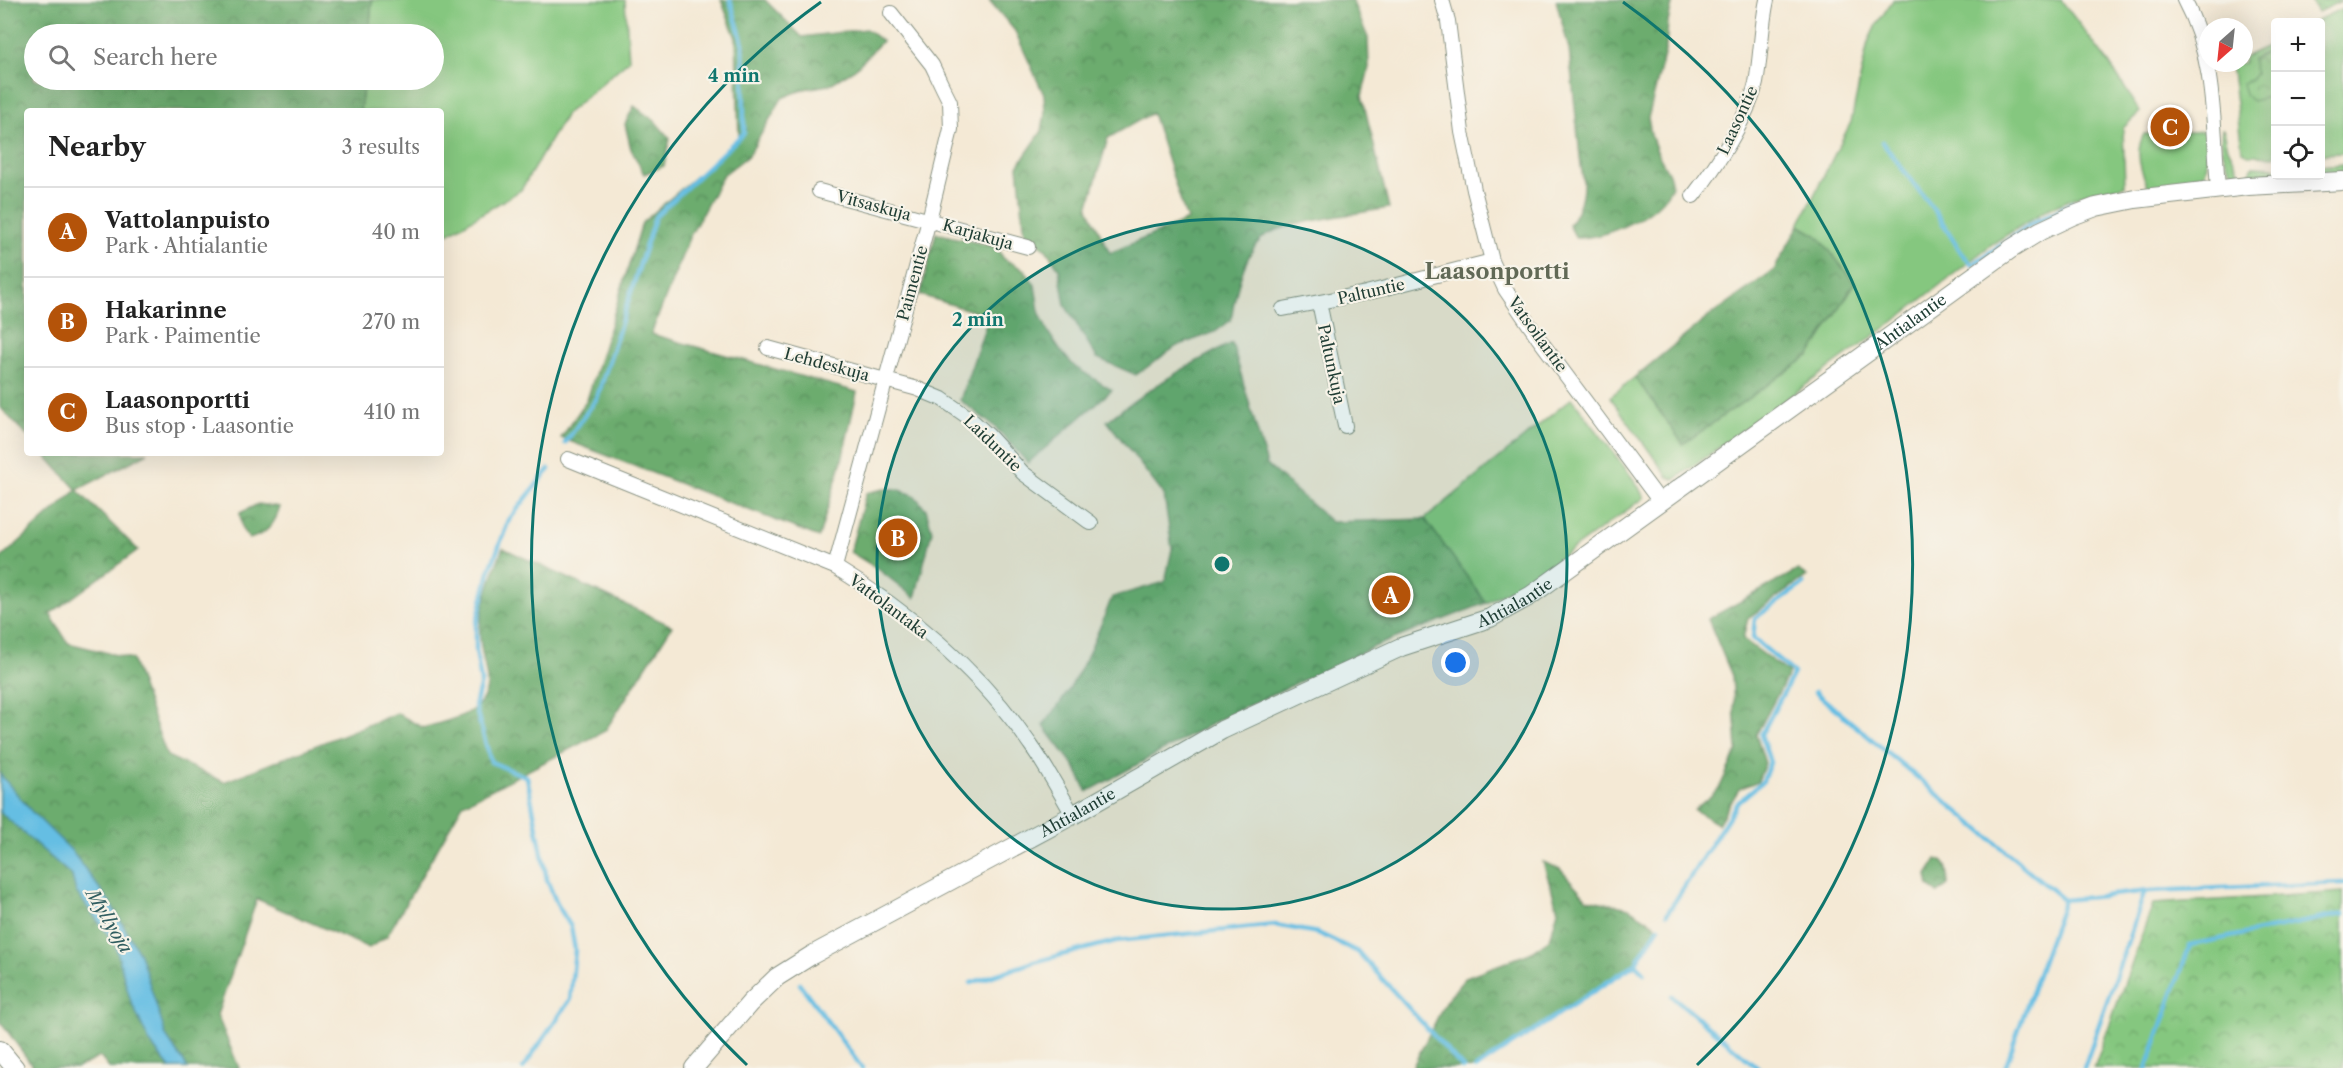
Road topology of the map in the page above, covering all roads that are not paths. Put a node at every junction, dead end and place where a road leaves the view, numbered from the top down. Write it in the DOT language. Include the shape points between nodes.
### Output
graph roads {
  1 [pos="1442,0"];
  2 [pos="1767,0"];
  3 [pos="2184,0"];
  4 [pos="891,13"];
  5 [pos="2343,181"];
  6 [pos="2218,189"];
  7 [pos="819,191"];
  8 [pos="1693,196"];
  9 [pos="929,220"];
  10 [pos="1028,247"];
  11 [pos="1492,261"];
  12 [pos="1319,302"];
  13 [pos="1283,309"];
  14 [pos="768,348"];
  15 [pos="885,380"];
  16 [pos="1345,426"];
  17 [pos="568,459"];
  18 [pos="1661,503"];
  19 [pos="1091,523"];
  20 [pos="835,567"];
  21 [pos="1073,814"];
  22 [pos="0,1050"];
  23 [pos="15,1068"];
  24 [pos="694,1068"];
  1 -- 11 [label="street, Vatsoilantie" via="1463,141"];
  2 -- 8 [label="street, Laasontie" via="1751,99 1714,169"];
  3 -- 6 [label="street" via="2203,42 2208,69"];
  4 -- 9 [label="street, Paimentie" via="932,65 950,102 951,129"];
  5 -- 6 [label="street, Ahtialantie"];
  6 -- 18 [label="street, Ahtialantie" via="2096,207 2040,231"];
  7 -- 9 [label="street, Vitsaskuja"];
  9 -- 10 [label="street, Karjakuja"];
  9 -- 15 [label="street, Paimentie"];
  11 -- 12 [label="street, Paltuntie"];
  11 -- 18 [label="street, Vatsoilantie" via="1505,289 1539,339"];
  12 -- 13 [label="street, Paltuntie"];
  12 -- 16 [label="street, Paltunkuja"];
  14 -- 15 [label="street, Lehdeskuja"];
  15 -- 19 [label="street, Laiduntie" via="942,399 988,435 1023,473"];
  15 -- 20 [label="street, Paimentie"];
  17 -- 20 [label="street, Vattolantaka"];
  18 -- 21 [label="street, Ahtialantie" via="1530,596 1490,618 1401,647 1222,730"];
  20 -- 21 [label="street, Vattolantaka" via="899,610 958,660 1030,744"];
  21 -- 24 [label="street, Ahtialantie" via="777,977"];
  22 -- 23 [label="street"];
}
